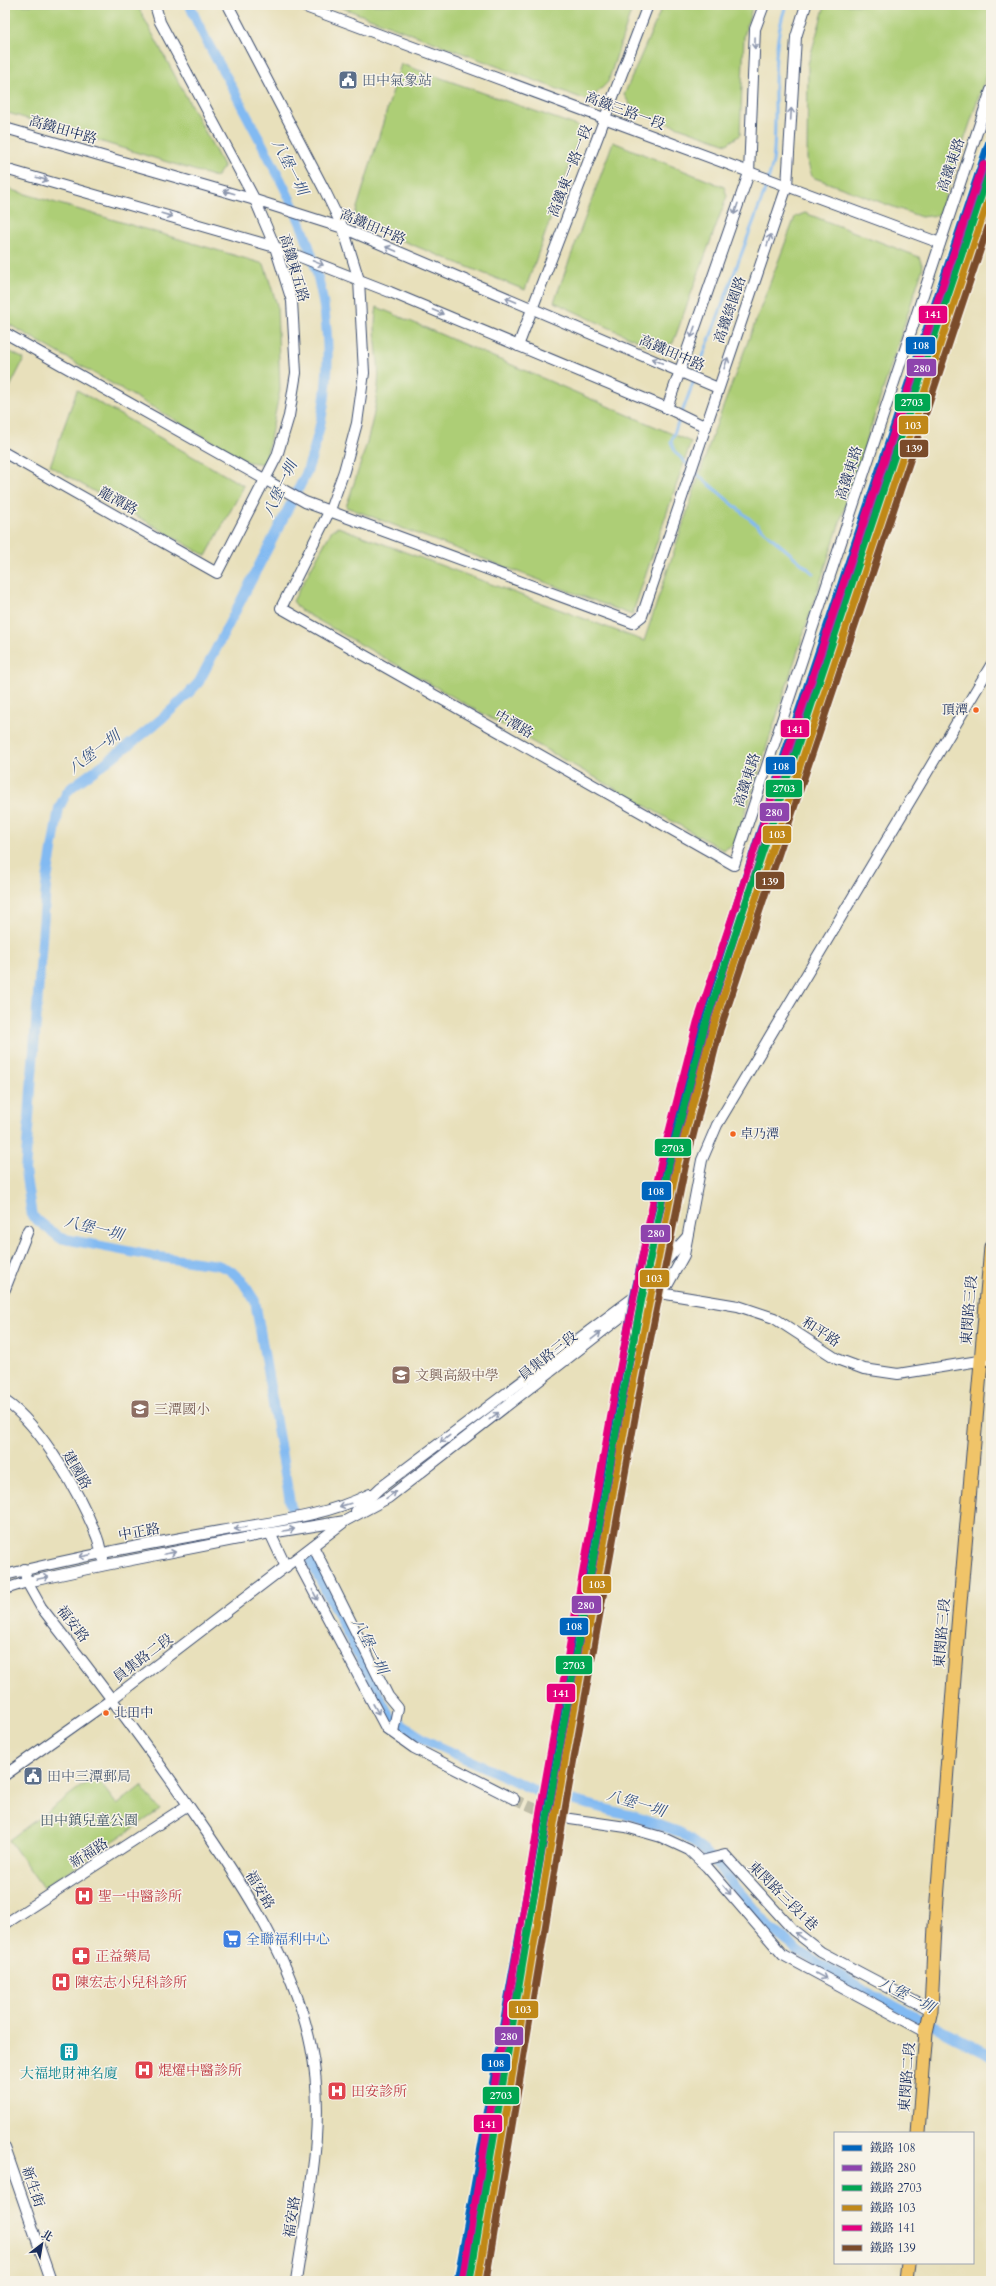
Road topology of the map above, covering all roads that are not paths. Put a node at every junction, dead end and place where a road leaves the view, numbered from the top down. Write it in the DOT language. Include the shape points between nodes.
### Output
graph roads {
  1 [pos="154,5"];
  2 [pos="228,5"];
  3 [pos="300,5"];
  4 [pos="648,5"];
  5 [pos="764,5"];
  6 [pos="806,5"];
  7 [pos="991,90"];
  8 [pos="605,119"];
  9 [pos="5,128"];
  10 [pos="5,169"];
  11 [pos="749,173"];
  12 [pos="787,186"];
  13 [pos="255,200"];
  14 [pos="343,228"];
  15 [pos="940,243"];
  16 [pos="275,247"];
  17 [pos="359,280"];
  18 [pos="533,309"];
  19 [pos="5,333"];
  20 [pos="518,346"];
  21 [pos="679,370"];
  22 [pos="718,388"];
  23 [pos="667,408"];
  24 [pos="706,427"];
  25 [pos="5,454"];
  26 [pos="266,480"];
  27 [pos="330,510"];
  28 [pos="216,573"];
  29 [pos="991,665"];
  30 [pos="734,865"];
  31 [pos="28,1230"];
  32 [pos="686,1238"];
  33 [pos="991,1247"];
  34 [pos="5,1289"];
  35 [pos="657,1292"];
  36 [pos="635,1296"];
  37 [pos="986,1360"];
  38 [pos="5,1401"];
  39 [pos="380,1488"];
  40 [pos="345,1521"];
  41 [pos="270,1533"];
  42 [pos="313,1546"];
  43 [pos="101,1553"];
  44 [pos="297,1560"];
  45 [pos="106,1565"];
  46 [pos="286,1568"];
  47 [pos="24,1569"];
  48 [pos="5,1575"];
  49 [pos="27,1582"];
  50 [pos="5,1589"];
  51 [pos="112,1699"];
  52 [pos="393,1732"];
  53 [pos="5,1775"];
  54 [pos="514,1799"];
  55 [pos="188,1805"];
  56 [pos="570,1819"];
  57 [pos="701,1860"];
  58 [pos="5,1924"];
  59 [pos="928,2022"];
  60 [pos="918,2132"];
  61 [pos="5,2148"];
  62 [pos="908,2264"];
  63 [pos="52,2281"];
  64 [pos="296,2281"];
  65 [pos="906,2281"];
  1 -- 13 [label="street, 高鐵東五路" via="160,22"];
  2 -- 14 [label="street"];
  3 -- 8 [label="street, 高鐵三路一段"];
  4 -- 8 [label="street, 高鐵東一路一段"];
  5 -- 11 [label="street, 高鐵綠園路, one-way" via="756,29"];
  12 -- 6 [label="street, 高鐵綠園路, one-way" via="796,38"];
  7 -- 15 [label="street, 高鐵東路"];
  8 -- 11 [label="street, 高鐵三路一段"];
  8 -- 18 [label="street, 高鐵東一路一段"];
  13 -- 9 [label="street, 高鐵田中路, one-way"];
  10 -- 16 [label="street, one-way"];
  11 -- 12 [label="street, 高鐵三路一段"];
  11 -- 21 [label="street, 高鐵綠園路, one-way"];
  12 -- 15 [label="street, 高鐵三路一段"];
  22 -- 12 [label="street, 高鐵綠園路, one-way"];
  13 -- 14 [label="street, 高鐵田中路"];
  13 -- 16 [label="street, 高鐵東五路"];
  14 -- 17 [label="street"];
  18 -- 14 [label="street, 高鐵田中路, one-way"];
  15 -- 30 [label="street, 高鐵東路"];
  16 -- 17 [label="street, one-way"];
  16 -- 26 [label="street, 高鐵東五路" via="292,301 296,373 289,416 277,456"];
  17 -- 20 [label="street, one-way"];
  17 -- 27 [label="street" via="364,373 358,423"];
  18 -- 20 [label="street, 高鐵東一路一段"];
  21 -- 18 [label="street, 高鐵田中路, one-way"];
  19 -- 26 [label="street"];
  20 -- 23 [label="street"];
  21 -- 22 [label="street, 高鐵田中路"];
  21 -- 23 [label="street, 高鐵綠園路"];
  22 -- 24 [label="street, 高鐵綠園路"];
  23 -- 24 [label="street"];
  24 -- 27 [label="street, 高鐵綠園路" via="642,616 633,622"];
  25 -- 28 [label="street, 龍潭路"];
  26 -- 27 [label="street" via="306,502"];
  26 -- 28 [label="street, 高鐵東五路"];
  27 -- 30 [label="street, 中潭路" via="281,608"];
  29 -- 32 [label="street, 員集路三段" via="717,1125 702,1160"];
  31 -- 34 [label="street"];
  32 -- 35 [label="street, 員集路三段" via="684,1255 668,1284"];
  32 -- 36 [label="street"];
  33 -- 37 [label="main road, 東閔路三段"];
  35 -- 36 [label="street, 和平路"];
  35 -- 37 [label="street, 和平路" via="738,1306 774,1318 838,1359 864,1369 898,1374"];
  40 -- 35 [label="street, 員集路三段, one-way" via="388,1498 635,1306"];
  36 -- 39 [label="street, 員集路三段, one-way"];
  37 -- 59 [label="main road, 東閔路三段" via="937,1895"];
  38 -- 43 [label="street, 建國路" via="28,1423 54,1457 71,1484 97,1538"];
  39 -- 40 [label="street"];
  39 -- 43 [label="street, 中正路, one-way" via="350,1504 305,1515"];
  41 -- 40 [label="street, 中正路, one-way"];
  40 -- 42 [label="street"];
  45 -- 41 [label="street, 中正路, one-way"];
  41 -- 46 [label="street"];
  42 -- 44 [label="street, 員集路二段"];
  42 -- 52 [label="street" via="388,1696 398,1708"];
  43 -- 45 [label="street, 建國路"];
  43 -- 47 [label="street, 中正路, one-way"];
  44 -- 46 [label="street, 員集路二段"];
  44 -- 52 [label="street, one-way" via="352,1668 386,1728"];
  49 -- 45 [label="street, 中正路, one-way"];
  46 -- 51 [label="street, 員集路二段"];
  47 -- 48 [label="street, 中正路"];
  47 -- 49 [label="street, 福安路"];
  49 -- 50 [label="street, 中正路"];
  49 -- 51 [label="street, 福安路" via="42,1607"];
  51 -- 53 [label="street, 員集路二段"];
  51 -- 55 [label="street, 福安路"];
  52 -- 54 [label="street" via="414,1748"];
  55 -- 58 [label="street, 新福路"];
  55 -- 64 [label="street, 福安路" via="267,1929 296,1998 311,2047 316,2134 310,2197"];
  56 -- 57 [label="street" via="626,1827 661,1837 689,1850"];
  57 -- 59 [label="street, one-way" via="783,1955"];
  59 -- 57 [label="street, 東閔路三段1巷, one-way" via="821,1952 793,1930 725,1855"];
  59 -- 60 [label="main road, 東閔路二段"];
  61 -- 63 [label="street, 新生街"];
  62 -- 65 [label="main road"];
}
